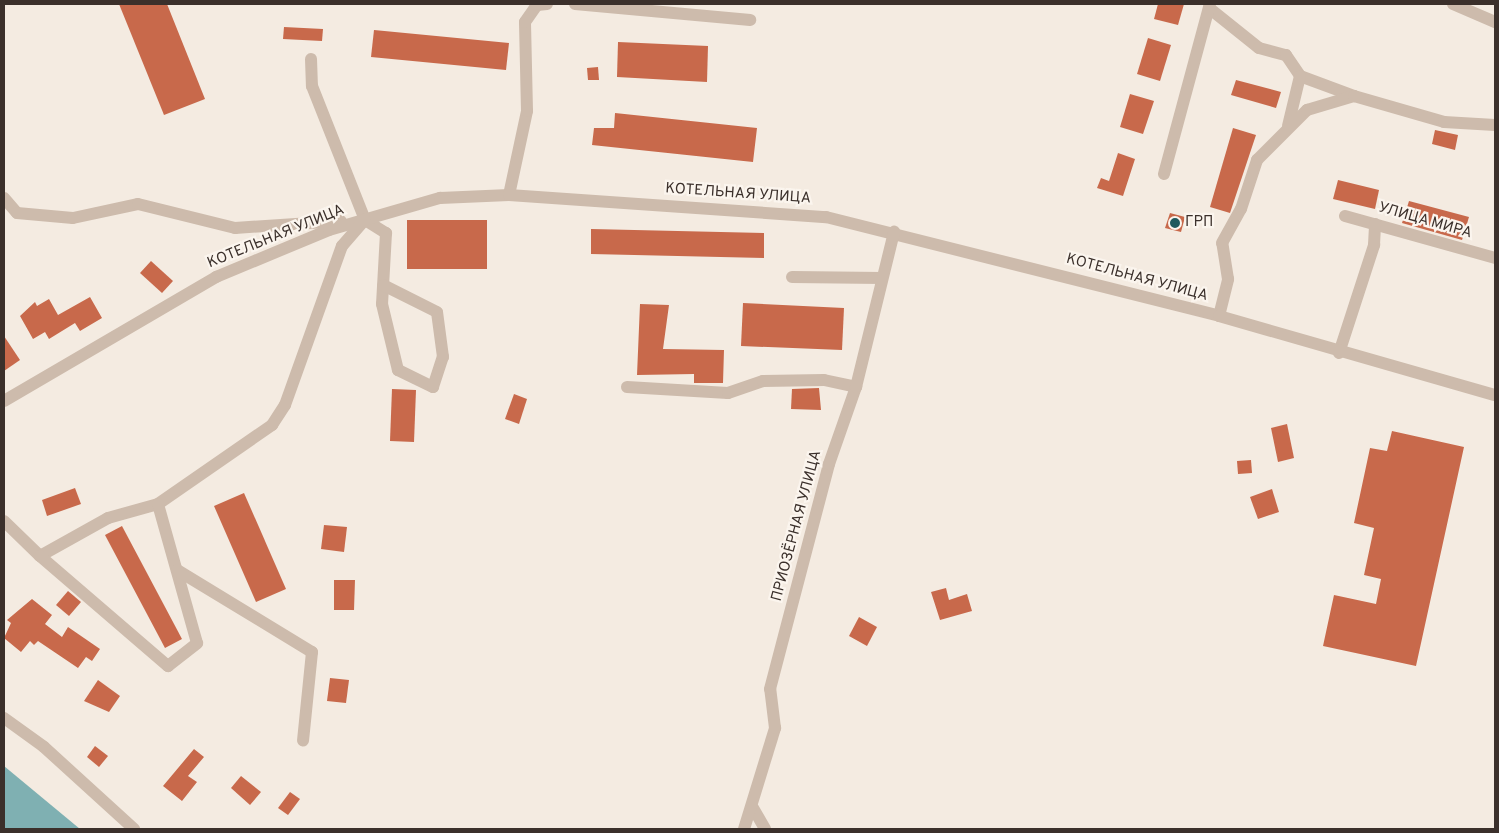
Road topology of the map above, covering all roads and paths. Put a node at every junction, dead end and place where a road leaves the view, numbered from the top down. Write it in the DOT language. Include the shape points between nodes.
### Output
graph roads {
  1 [pos="547,4"];
  2 [pos="575,4"];
  3 [pos="1452,4"];
  4 [pos="1209,6"];
  5 [pos="750,20"];
  6 [pos="1495,22"];
  7 [pos="311,59"];
  8 [pos="1300,76"];
  9 [pos="1354,96"];
  10 [pos="1495,125"];
  11 [pos="1288,126"];
  12 [pos="1164,174"];
  13 [pos="509,195"];
  14 [pos="4,198"];
  15 [pos="1345,216"];
  16 [pos="366,220"];
  17 [pos="1375,224"];
  18 [pos="894,232"];
  19 [pos="1495,258"];
  20 [pos="792,277"];
  21 [pos="882,278"];
  22 [pos="383,285"];
  23 [pos="1219,316"];
  24 [pos="1340,352"];
  25 [pos="627,387"];
  26 [pos="856,387"];
  27 [pos="1495,395"];
  28 [pos="4,401"];
  29 [pos="158,504"];
  30 [pos="4,521"];
  31 [pos="40,556"];
  32 [pos="177,570"];
  33 [pos="4,718"];
  34 [pos="303,740"];
  35 [pos="753,808"];
  36 [pos="134,829"];
  37 [pos="744,829"];
  38 [pos="765,829"];
  1 -- 13 [label="street" via="537,5 525,22 527,111"];
  2 -- 5 [label="street"];
  3 -- 6 [label="street"];
  4 -- 8 [label="street" via="1259,48 1286,54"];
  4 -- 12 [label="street"];
  7 -- 16 [label="street" via="312,86"];
  8 -- 9 [label="street"];
  8 -- 11 [label="street"];
  9 -- 10 [label="street" via="1444,122"];
  9 -- 11 [label="street" via="1307,110"];
  11 -- 23 [label="street" via="1257,160 1241,209 1222,244 1228,278"];
  13 -- 16 [label="street, КОТЕЛЬНАЯ УЛИЦА" via="440,198"];
  13 -- 18 [label="street, КОТЕЛЬНАЯ УЛИЦА" via="826,217"];
  14 -- 16 [label="street" via="18,212 73,218 138,204 235,228"];
  15 -- 17 [label="street, УЛИЦА МИРА"];
  16 -- 22 [label="street" via="386,232"];
  16 -- 28 [label="street, КОТЕЛЬНАЯ УЛИЦА" via="216,277"];
  16 -- 29 [label="street" via="342,246 285,405 272,425"];
  17 -- 19 [label="street, УЛИЦА МИРА"];
  17 -- 24 [label="street" via="1374,245"];
  18 -- 21 [label="street, ПРИОЗЁРНАЯ УЛИЦА"];
  18 -- 23 [label="street, КОТЕЛЬНАЯ УЛИЦА"];
  20 -- 21 [label="street"];
  21 -- 26 [label="street, ПРИОЗЁРНАЯ УЛИЦА"];
  22 -- 22 [label="street" via="437,312 443,357 433,387 398,370 385,323"];
  23 -- 24 [label="street, КОТЕЛЬНАЯ УЛИЦА"];
  24 -- 27 [label="street, КОТЕЛЬНАЯ УЛИЦА"];
  25 -- 26 [label="street" via="728,393 763,381 824,380"];
  26 -- 35 [label="street, ПРИОЗЁРНАЯ УЛИЦА" via="829,464 770,689 775,728"];
  29 -- 31 [label="street" via="108,518"];
  29 -- 32 [label="street"];
  30 -- 31 [label="street"];
  31 -- 32 [label="street" via="168,666 198,643"];
  32 -- 34 [label="street" via="312,652"];
  33 -- 36 [label="street" via="44,747"];
  35 -- 37 [label="street, ПРИОЗЁРНАЯ УЛИЦА"];
  35 -- 38 [label="street"];
}
